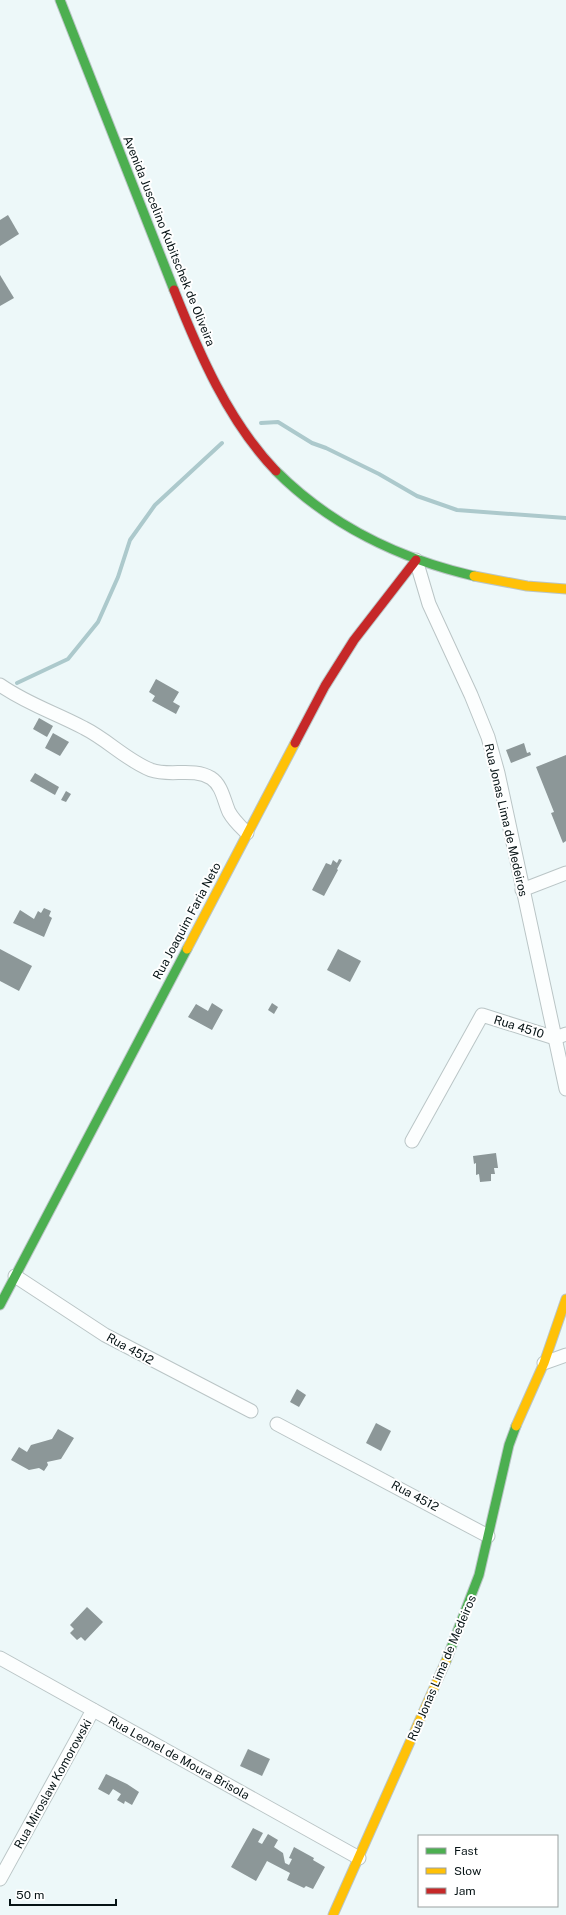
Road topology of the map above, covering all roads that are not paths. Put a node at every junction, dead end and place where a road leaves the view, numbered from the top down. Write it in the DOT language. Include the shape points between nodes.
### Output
graph roads {
  1 [pos="60,0"];
  2 [pos="416,560"];
  3 [pos="566,589"];
  4 [pos="0,685"];
  5 [pos="247,833"];
  6 [pos="566,872"];
  7 [pos="522,890"];
  8 [pos="561,1036"];
  9 [pos="566,1089"];
  10 [pos="412,1141"];
  11 [pos="15,1276"];
  12 [pos="566,1299"];
  13 [pos="0,1305"];
  14 [pos="566,1355"];
  15 [pos="544,1363"];
  16 [pos="251,1411"];
  17 [pos="277,1424"];
  18 [pos="488,1536"];
  19 [pos="0,1658"];
  20 [pos="93,1710"];
  21 [pos="5,1858"];
  22 [pos="359,1858"];
  23 [pos="0,1879"];
  24 [pos="333,1915"];
  1 -- 2 [label="street, Avenida Juscelino Kubitschek de Oliveira" via="180,305 223,395 246,434 268,462 294,487 324,510 370,539"];
  2 -- 3 [label="street, Avenida Juscelino Kubitschek de Oliveira" via="450,571 494,580 544,589"];
  2 -- 5 [label="street, Rua Joaquim Faria Neto" via="354,640 325,686"];
  2 -- 7 [label="street, Rua Jonas Lima de Medeiros" via="430,604 488,737"];
  4 -- 5 [label="street" via="26,701 83,727 133,761 152,770 203,774 213,779 229,812"];
  5 -- 11 [label="street, Rua Joaquim Faria Neto"];
  6 -- 7 [label="street"];
  7 -- 8 [label="street, Rua Jonas Lima de Medeiros"];
  8 -- 9 [label="street, Rua Jonas Lima de Medeiros"];
  8 -- 10 [label="street, Rua 4510" via="482,1015"];
  11 -- 13 [label="street, Rua Joaquim Faria Neto"];
  11 -- 16 [label="street, Rua 4512" via="105,1335"];
  12 -- 15 [label="street, Rua Jonas Lima de Medeiros"];
  14 -- 15 [label="street"];
  15 -- 18 [label="street, Rua Jonas Lima de Medeiros" via="509,1445"];
  17 -- 18 [label="street, Rua 4512"];
  18 -- 22 [label="street, Rua Jonas Lima de Medeiros" via="479,1575 459,1633"];
  19 -- 20 [label="street, Rua Leonel de Moura Brisola"];
  20 -- 21 [label="street, Rua Miroslaw Komorowski"];
  20 -- 22 [label="street, Rua Leonel de Moura Brisola"];
  21 -- 23 [label="street, Rua Miroslaw Komorowski"];
  22 -- 24 [label="street, Rua Jonas Lima de Medeiros"];
}
